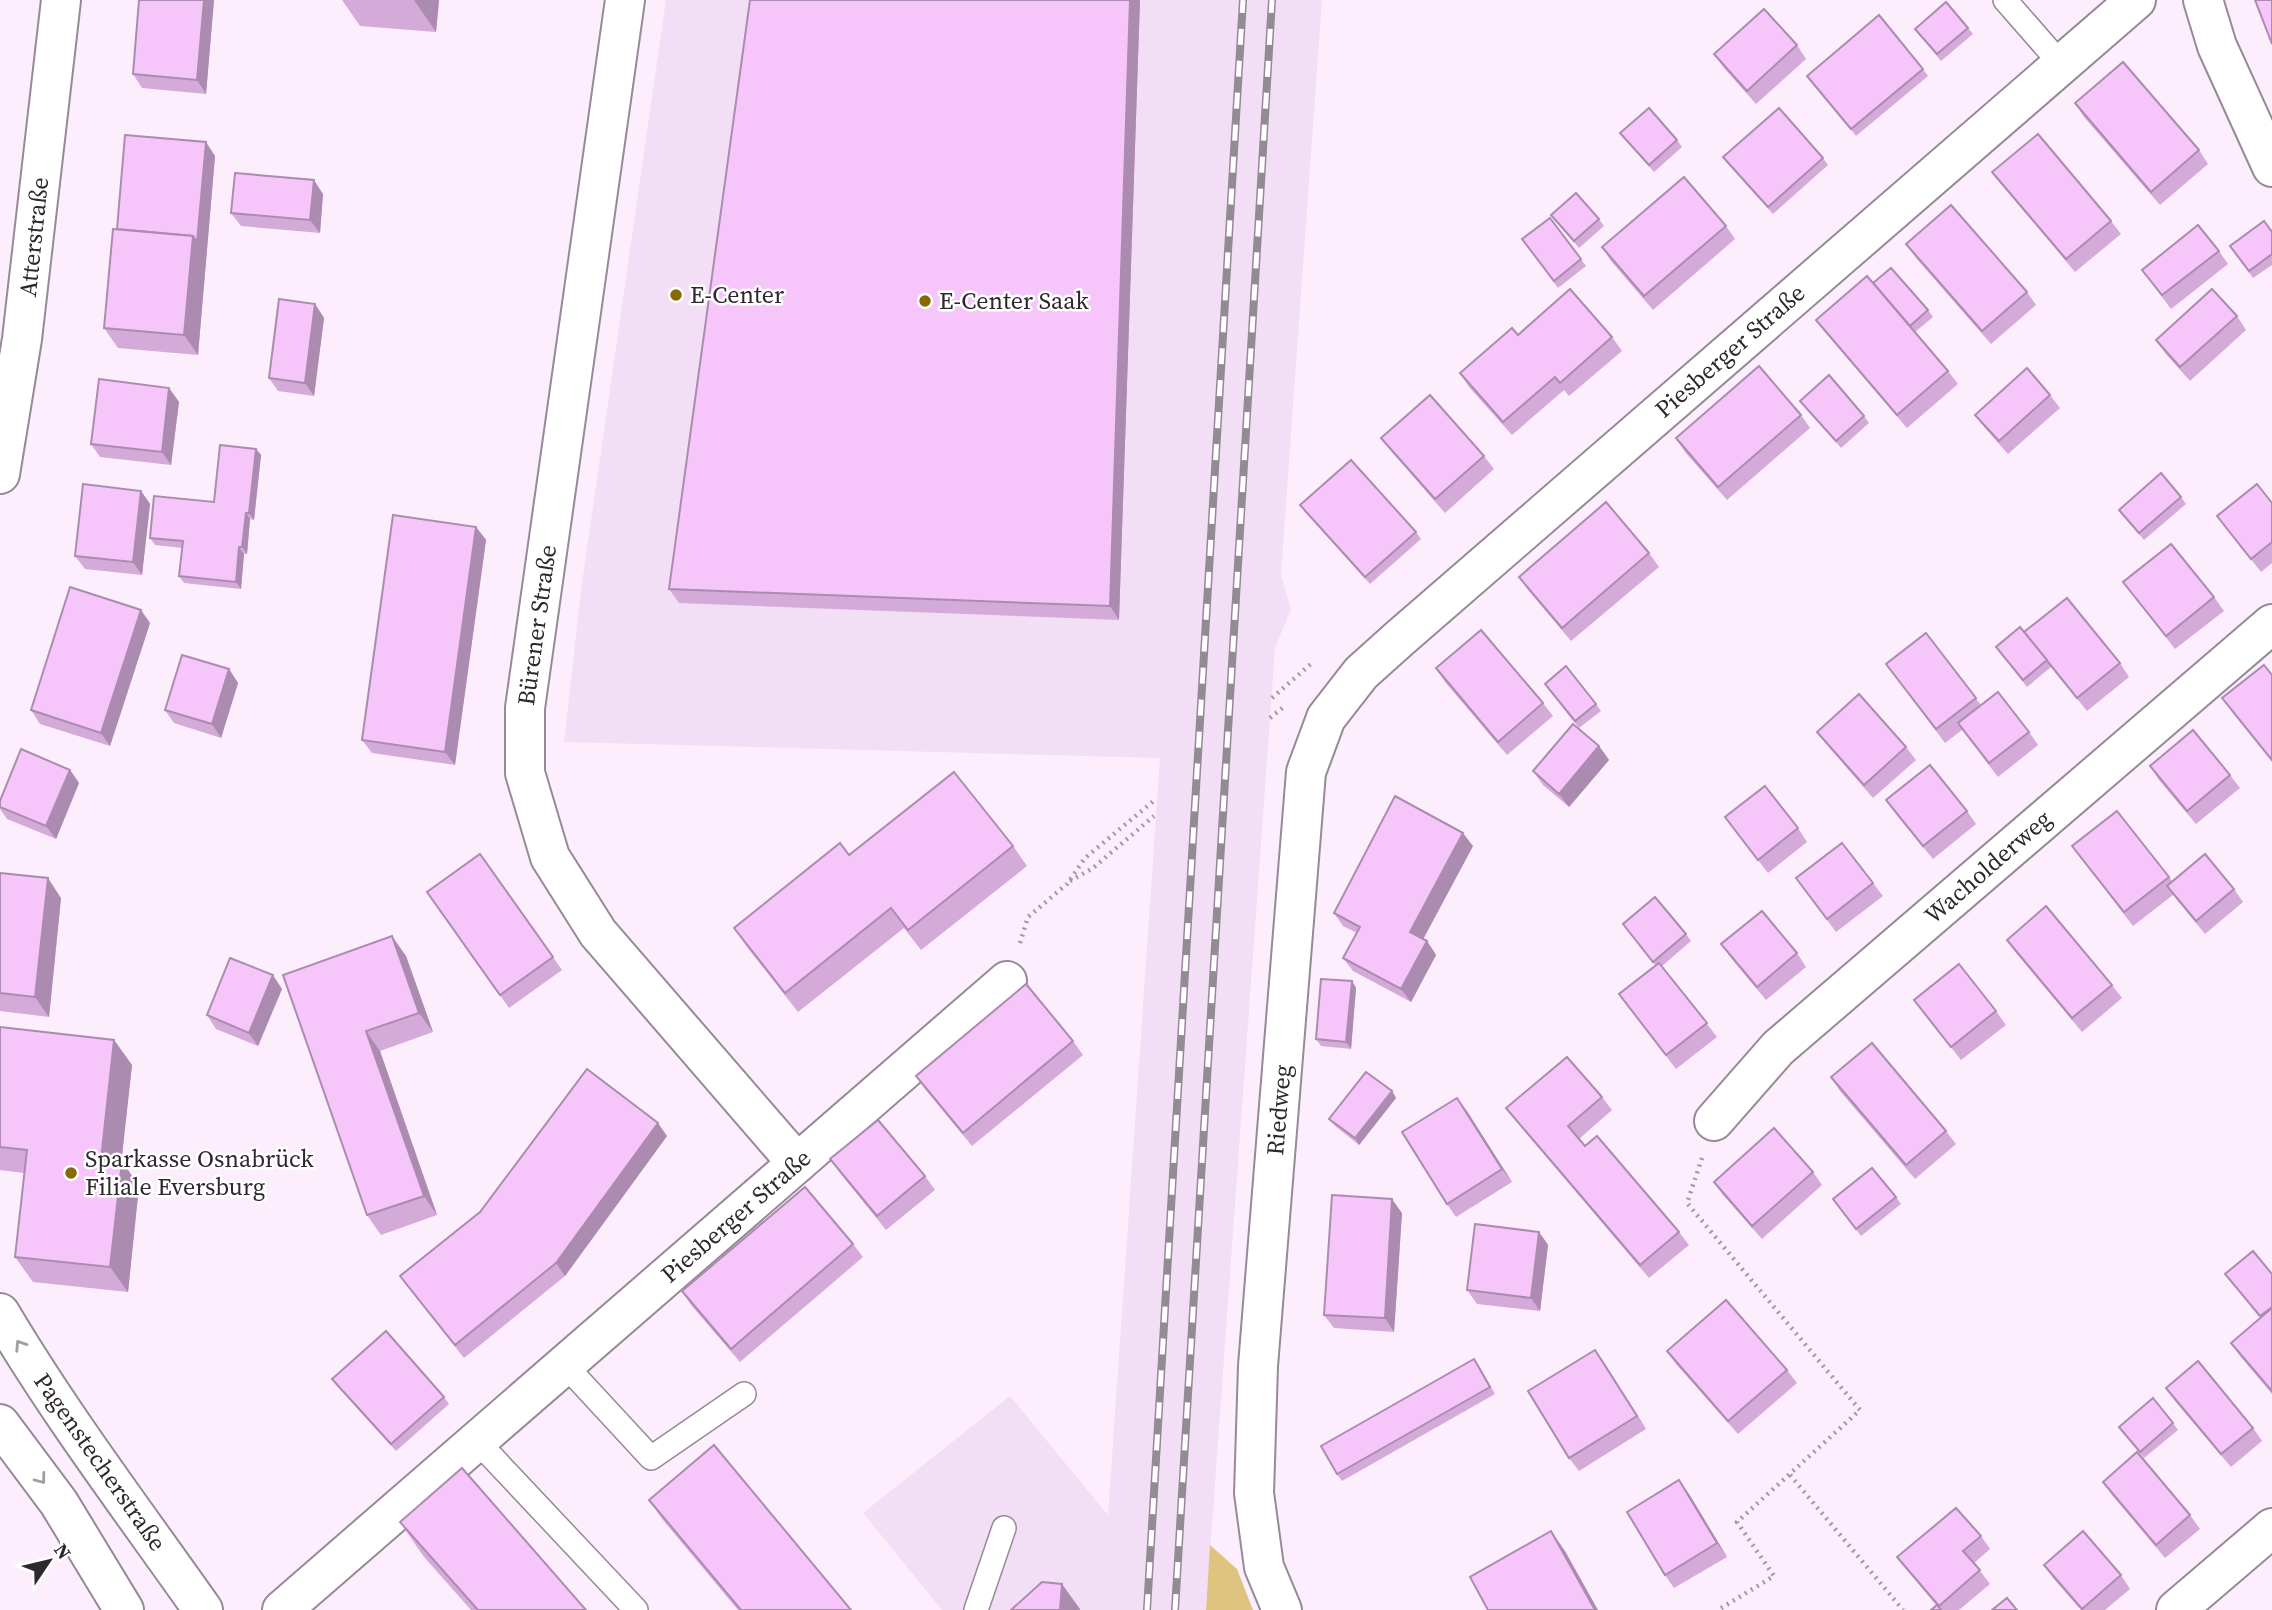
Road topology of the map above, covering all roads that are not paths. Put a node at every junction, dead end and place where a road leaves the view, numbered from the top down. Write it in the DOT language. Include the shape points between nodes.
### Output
graph roads {
  1 [pos="61,0"];
  2 [pos="625,0"];
  3 [pos="2005,0"];
  4 [pos="2136,0"];
  5 [pos="2203,0"];
  6 [pos="2060,64"];
  7 [pos="2272,167"];
  8 [pos="0,474"];
  9 [pos="2272,624"];
  10 [pos="1400,638"];
  11 [pos="1007,981"];
  12 [pos="1714,1121"];
  13 [pos="797,1163"];
  14 [pos="0,1312"];
  15 [pos="565,1365"];
  16 [pos="744,1394"];
  17 [pos="0,1424"];
  18 [pos="477,1441"];
  19 [pos="1004,1528"];
  20 [pos="2272,1528"];
  21 [pos="124,1610"];
  22 [pos="203,1610"];
  23 [pos="282,1610"];
  24 [pos="636,1610"];
  25 [pos="976,1610"];
  26 [pos="1282,1610"];
  27 [pos="2176,1610"];
  1 -- 8 [label="street, Atterstraße" via="22,339"];
  2 -- 13 [label="street, Bürener Straße" via="525,708 525,773 550,858 598,933"];
  3 -- 6 [label="lane"];
  4 -- 6 [label="street, Piesberger Straße"];
  5 -- 7 [label="street" via="2217,46"];
  6 -- 10 [label="street, Piesberger Straße"];
  9 -- 12 [label="street, Wacholderweg" via="1778,1048"];
  10 -- 26 [label="street, Riedweg" via="1361,673 1326,718 1306,772 1258,1366 1254,1493 1264,1567"];
  11 -- 13 [label="street, Piesberger Straße"];
  13 -- 15 [label="street, Piesberger Straße"];
  22 -- 14 [label="street, Pagenstecherstraße, one-way"];
  15 -- 16 [label="lane" via="651,1458"];
  15 -- 18 [label="street, Piesberger Straße"];
  17 -- 21 [label="street, one-way" via="59,1503"];
  18 -- 23 [label="street, Piesberger Straße"];
  18 -- 24 [label="lane"];
  19 -- 25 [label="lane"];
  20 -- 27 [label="street"];
}
